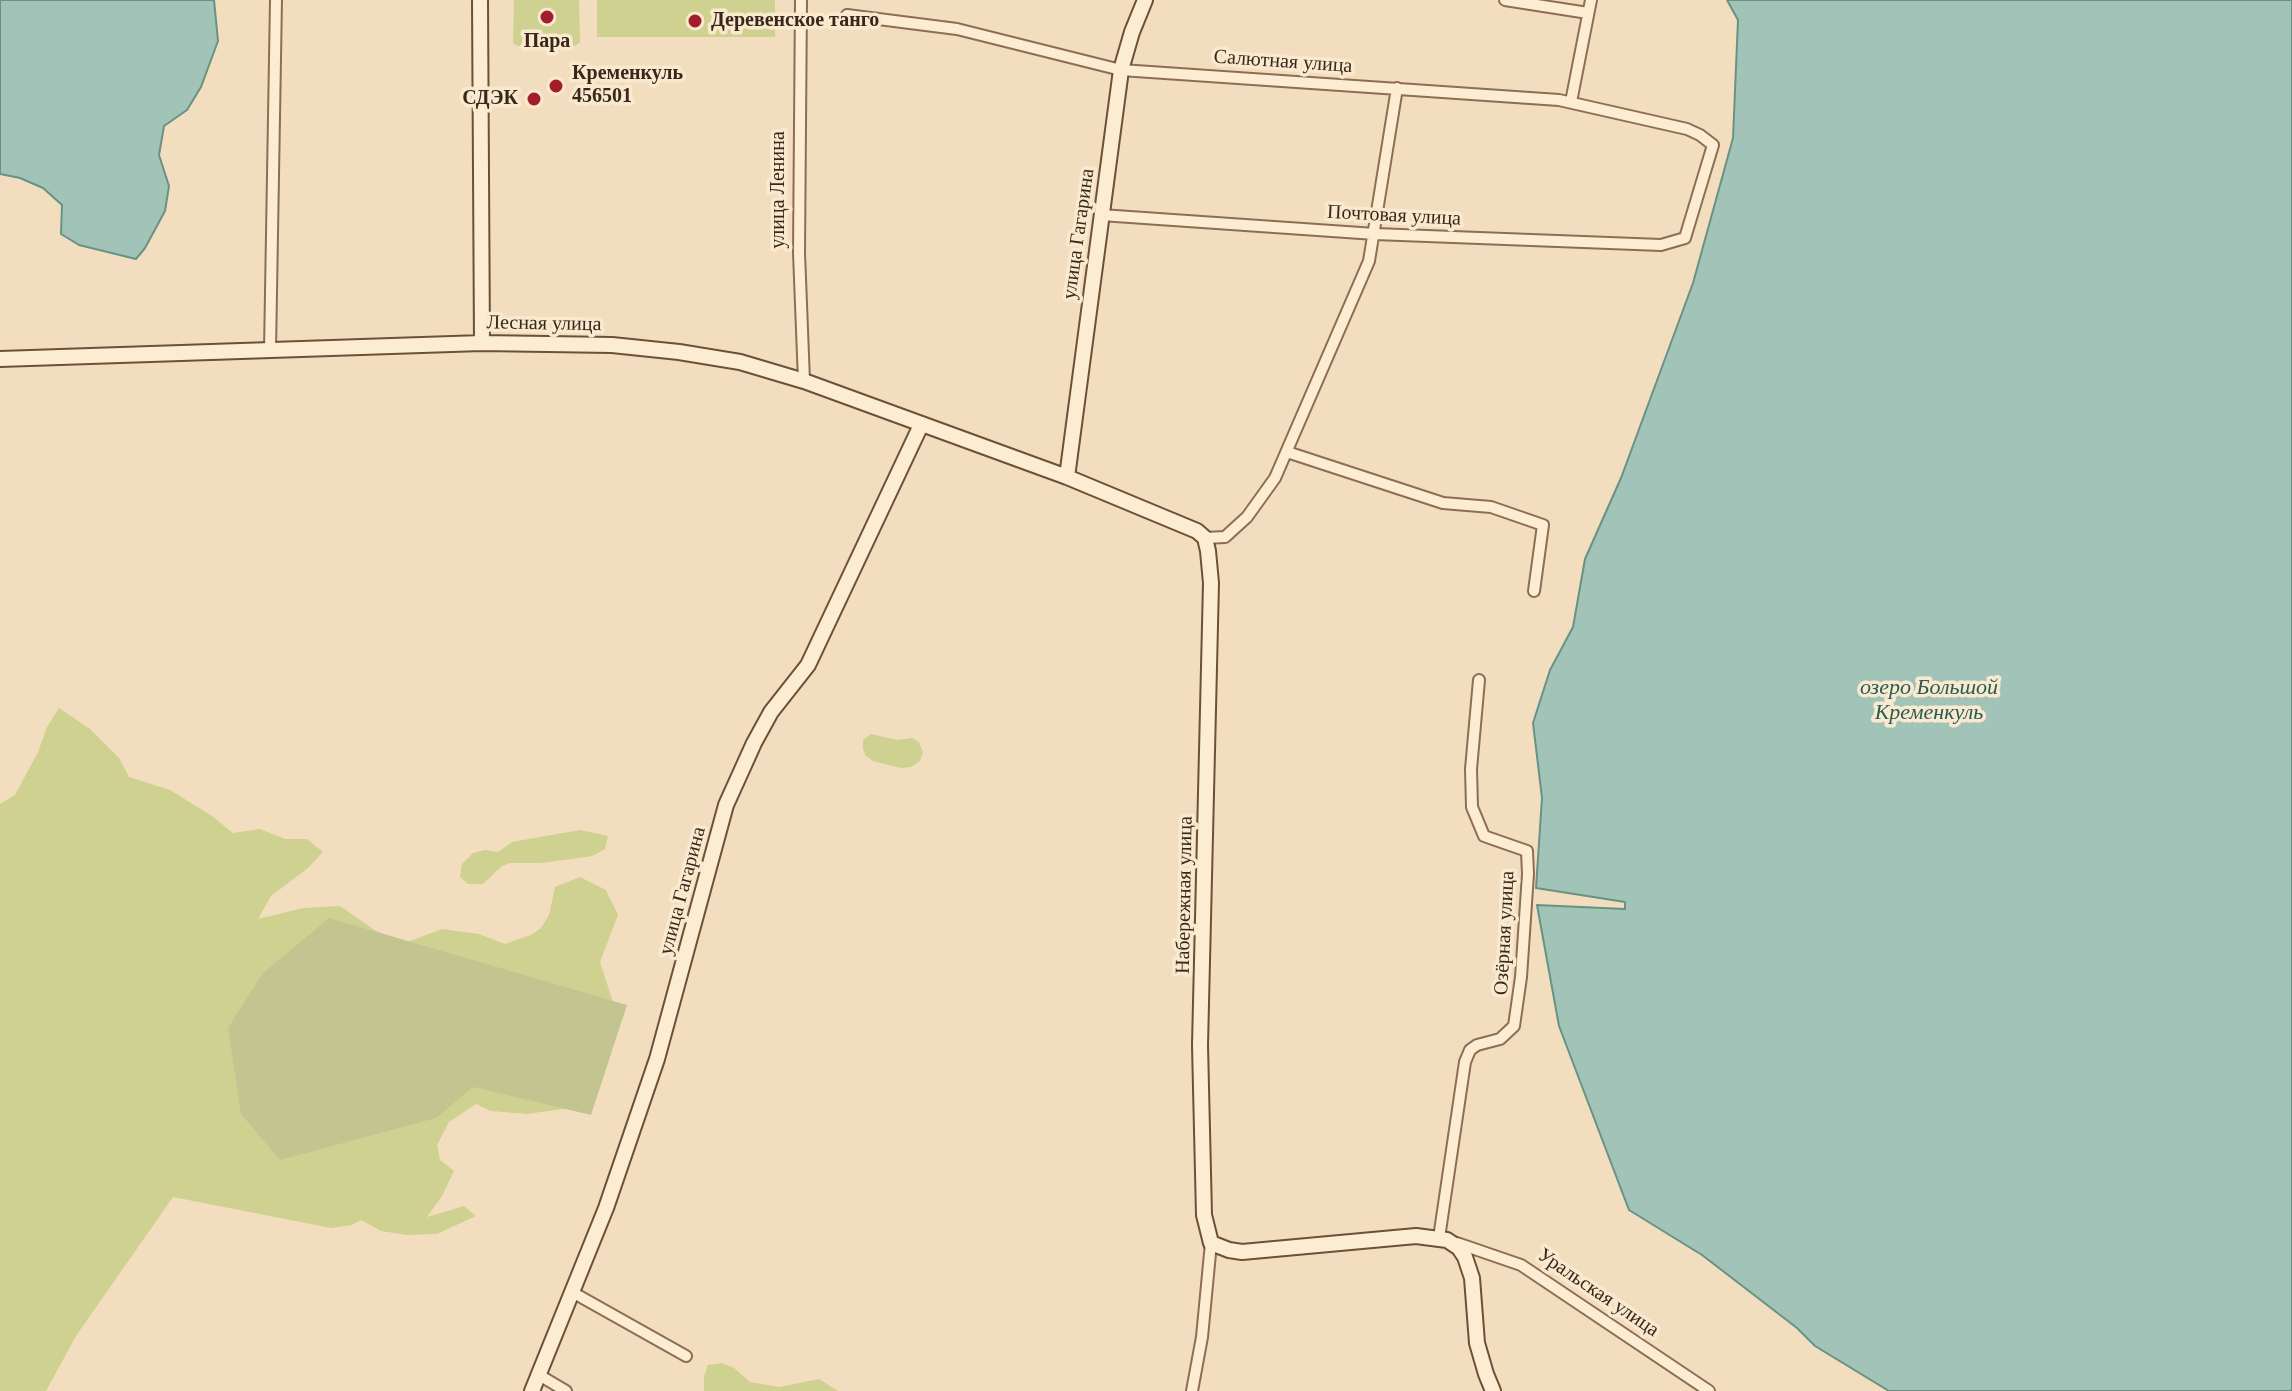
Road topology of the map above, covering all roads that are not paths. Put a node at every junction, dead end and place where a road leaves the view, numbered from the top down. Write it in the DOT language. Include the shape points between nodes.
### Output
graph roads {
  1 [pos="276,0"];
  2 [pos="480,0"];
  3 [pos="801,0"];
  4 [pos="1145,0"];
  5 [pos="1505,0"];
  6 [pos="1591,0"];
  7 [pos="1588,13"];
  8 [pos="847,15"];
  9 [pos="1121,70"];
  10 [pos="1397,88"];
  11 [pos="1571,102"];
  12 [pos="1101,215"];
  13 [pos="1375,234"];
  14 [pos="1685,238"];
  15 [pos="482,343"];
  16 [pos="270,351"];
  17 [pos="0,359"];
  18 [pos="804,381"];
  19 [pos="921,425"];
  20 [pos="1287,452"];
  21 [pos="1067,477"];
  22 [pos="1205,538"];
  23 [pos="1534,591"];
  24 [pos="1479,680"];
  25 [pos="1443,1239"];
  26 [pos="1215,1245"];
  27 [pos="572,1292"];
  28 [pos="686,1356"];
  29 [pos="539,1375"];
  30 [pos="532,1391"];
  31 [pos="566,1391"];
  32 [pos="1192,1391"];
  33 [pos="1493,1391"];
  34 [pos="1709,1391"];
  1 -- 16 [label="street"];
  2 -- 15 [label="street"];
  3 -- 18 [label="street, улица Ленина"];
  4 -- 9 [label="street, улица Гагарина"];
  5 -- 7 [label="street"];
  6 -- 7 [label="street"];
  7 -- 11 [label="street"];
  8 -- 9 [label="street, Салютная улица" via="957,29"];
  9 -- 10 [label="street, Салютная улица"];
  9 -- 12 [label="street, улица Гагарина"];
  10 -- 11 [label="street, Салютная улица"];
  10 -- 13 [label="street"];
  11 -- 14 [label="street, Салютная улица" via="1687,129 1713,145"];
  12 -- 13 [label="street, Почтовая улица"];
  12 -- 21 [label="street, улица Гагарина"];
  13 -- 14 [label="street, Почтовая улица" via="1661,245"];
  13 -- 20 [label="street" via="1369,261"];
  15 -- 16 [label="street, Лесная улица"];
  15 -- 18 [label="street, Лесная улица" via="679,352 740,362"];
  16 -- 17 [label="street, Лесная улица"];
  18 -- 19 [label="street, Лесная улица"];
  19 -- 21 [label="street, Лесная улица"];
  19 -- 27 [label="street, улица Гагарина" via="808,665 771,712 726,805 657,1059"];
  20 -- 22 [label="street" via="1247,517 1225,537"];
  20 -- 23 [label="street" via="1443,503 1491,507 1543,525"];
  21 -- 22 [label="street"];
  22 -- 26 [label="street, Набережная улица" via="1211,583 1200,1045 1204,1215"];
  24 -- 25 [label="street, Озёрная улица" via="1472,807 1484,836 1527,851 1528,874 1514,1026 1500,1039 1470,1050 1465,1062"];
  25 -- 26 [label="street, Уральская улица" via="1416,1236 1242,1252"];
  25 -- 33 [label="street" via="1459,1248 1472,1278 1477,1343"];
  25 -- 34 [label="street, Уральская улица" via="1521,1265"];
  26 -- 32 [label="street"];
  27 -- 28 [label="street"];
  27 -- 29 [label="street, улица Гагарина"];
  29 -- 30 [label="street, улица Гагарина"];
  29 -- 31 [label="street"];
}
